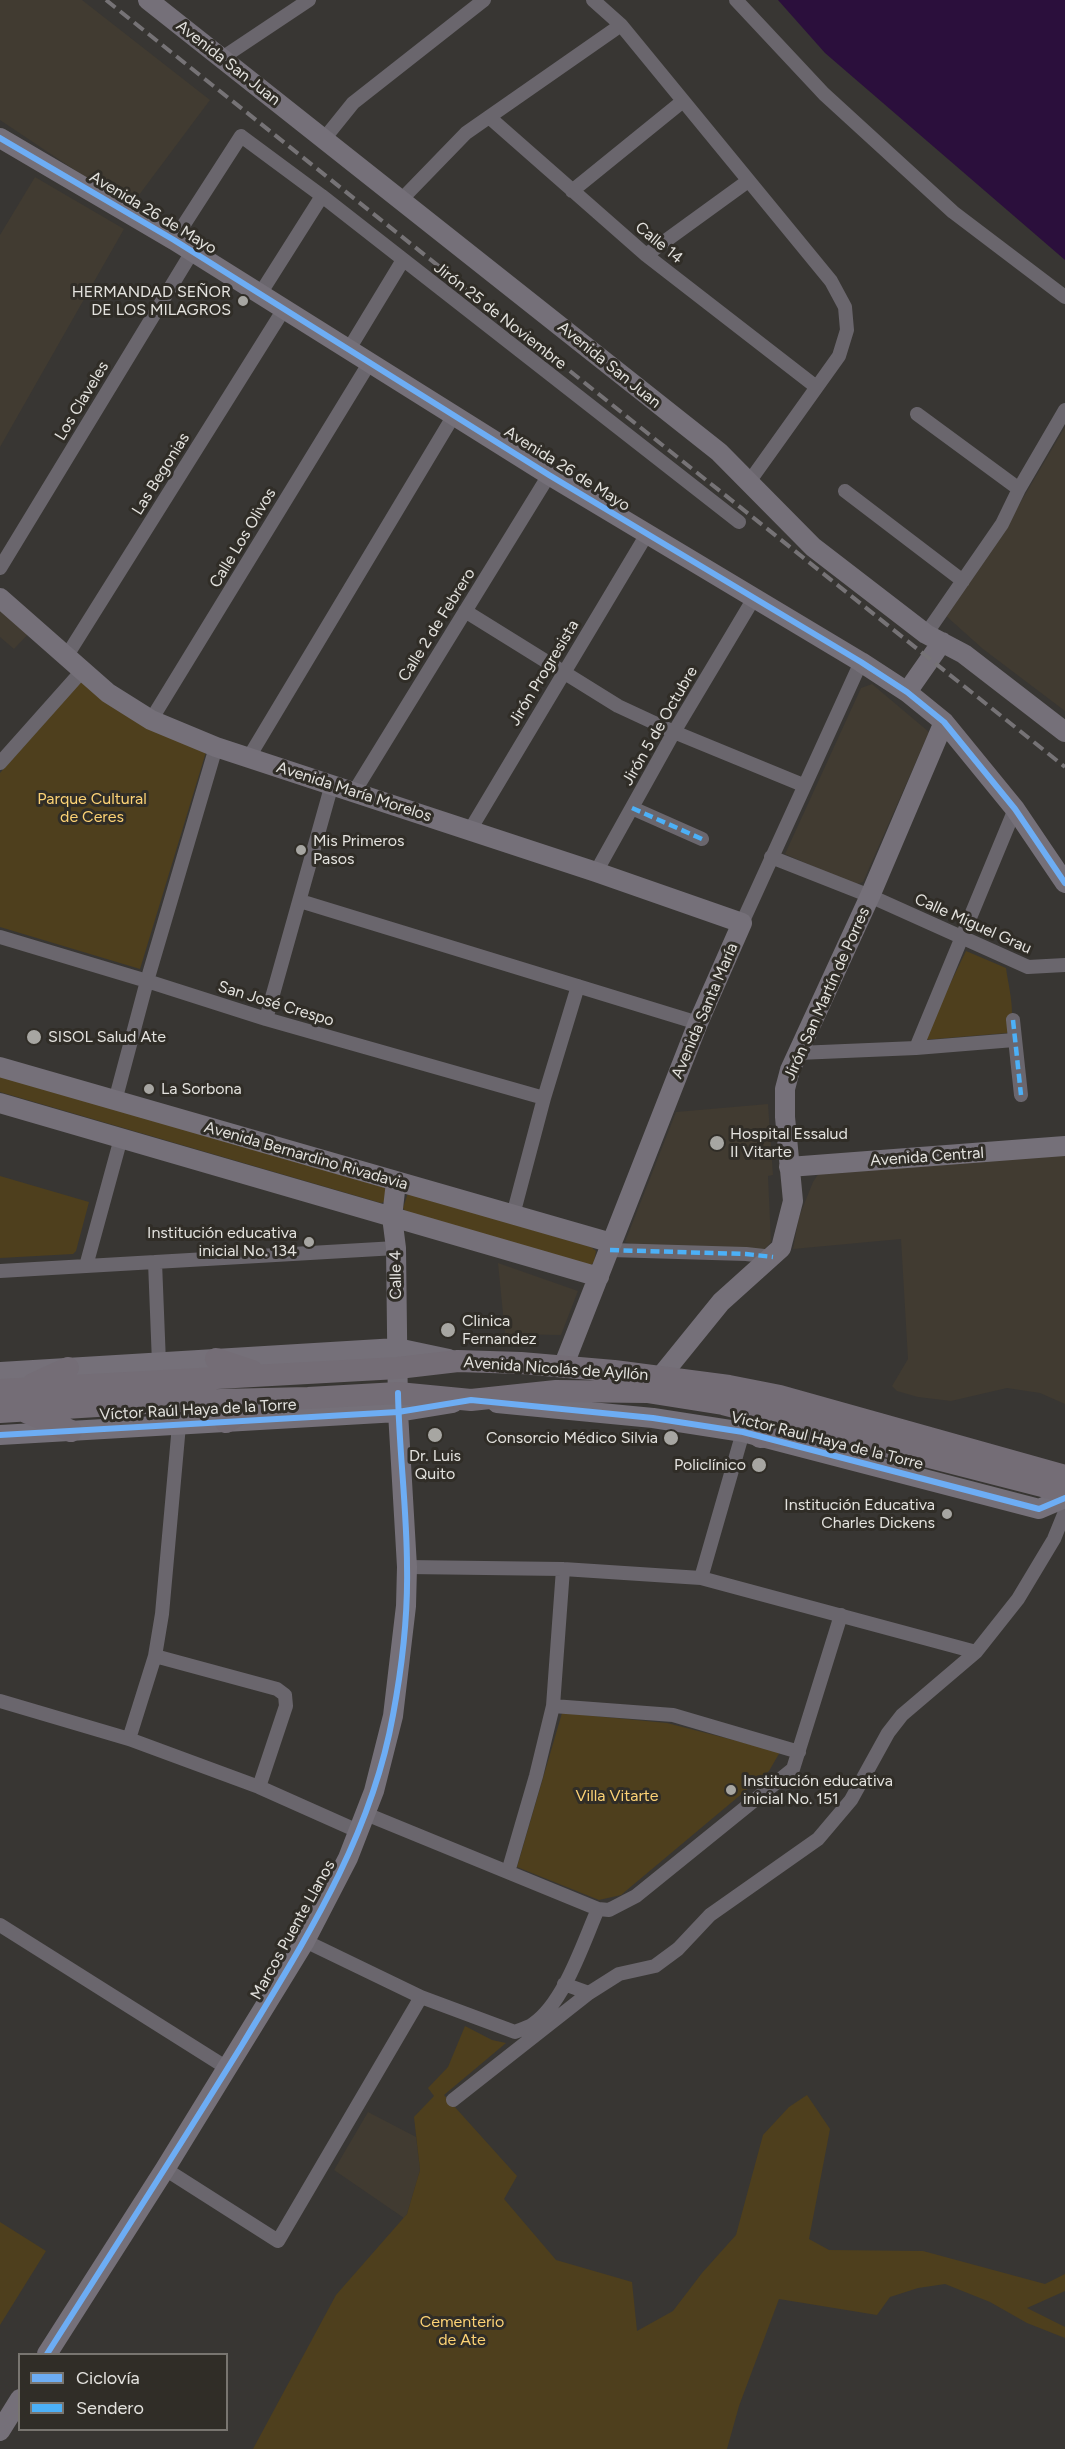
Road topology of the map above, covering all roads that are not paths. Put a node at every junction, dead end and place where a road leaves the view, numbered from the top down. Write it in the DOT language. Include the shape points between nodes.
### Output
graph roads {
  1 [pos="148,0"];
  2 [pos="309,0"];
  3 [pos="484,0"];
  4 [pos="593,0"];
  5 [pos="736,0"];
  6 [pos="621,25"];
  7 [pos="222,58"];
  8 [pos="684,102"];
  9 [pos="489,117"];
  10 [pos="0,138"];
  11 [pos="324,139"];
  12 [pos="748,181"];
  13 [pos="572,190"];
  14 [pos="322,196"];
  15 [pos="401,200"];
  16 [pos="174,240"];
  17 [pos="192,252"];
  18 [pos="646,255"];
  19 [pos="403,260"];
  20 [pos="260,294"];
  21 [pos="1065,297"];
  22 [pos="284,309"];
  23 [pos="349,348"];
  24 [pos="366,367"];
  25 [pos="815,386"];
  26 [pos="1065,410"];
  27 [pos="917,414"];
  28 [pos="454,415"];
  29 [pos="549,475"];
  30 [pos="749,482"];
  31 [pos="1019,489"];
  32 [pos="844,491"];
  33 [pos="739,522"];
  34 [pos="643,542"];
  35 [pos="0,568"];
  36 [pos="963,581"];
  37 [pos="0,598"];
  38 [pos="754,598"];
  39 [pos="465,611"];
  40 [pos="934,638"];
  41 [pos="66,657"];
  42 [pos="861,662"];
  43 [pos="82,671"];
  44 [pos="564,671"];
  45 [pos="907,692"];
  46 [pos="151,720"];
  47 [pos="944,722"];
  48 [pos="674,732"];
  49 [pos="1065,732"];
  50 [pos="216,747"];
  51 [pos="249,757"];
  52 [pos="0,763"];
  53 [pos="332,784"];
  54 [pos="803,785"];
  55 [pos="354,792"];
  56 [pos="632,808"];
  57 [pos="1016,809"];
  58 [pos="475,822"];
  59 [pos="702,839"];
  60 [pos="771,857"];
  61 [pos="596,872"];
  62 [pos="1065,883"];
  63 [pos="870,896"];
  64 [pos="300,901"];
  65 [pos="742,923"];
  66 [pos="962,936"];
  67 [pos="0,937"];
  68 [pos="1065,965"];
  69 [pos="147,981"];
  70 [pos="578,986"];
  71 [pos="266,1019"];
  72 [pos="1013,1020"];
  73 [pos="698,1023"];
  74 [pos="1014,1040"];
  75 [pos="916,1048"];
  76 [pos="798,1053"];
  77 [pos="0,1067"];
  78 [pos="1021,1095"];
  79 [pos="544,1098"];
  80 [pos="115,1101"];
  81 [pos="0,1103"];
  82 [pos="122,1138"];
  83 [pos="1065,1146"];
  84 [pos="789,1167"];
  85 [pos="396,1182"];
  86 [pos="513,1215"];
  87 [pos="392,1217"];
  88 [pos="611,1247"];
  89 [pos="396,1248"];
  90 [pos="773,1257"];
  91 [pos="155,1262"];
  92 [pos="86,1266"];
  93 [pos="0,1271"];
  94 [pos="599,1277"];
  95 [pos="398,1358"];
  96 [pos="216,1359"];
  97 [pos="159,1363"];
  98 [pos="563,1367"];
  99 [pos="68,1368"];
  100 [pos="0,1372"];
  101 [pos="265,1375"];
  102 [pos="661,1376"];
  103 [pos="268,1398"];
  104 [pos="471,1400"];
  105 [pos="11,1401"];
  106 [pos="398,1402"];
  107 [pos="226,1422"];
  108 [pos="179,1425"];
  109 [pos="71,1431"];
  110 [pos="752,1434"];
  111 [pos="841,1434"];
  112 [pos="0,1435"];
  113 [pos="1065,1476"];
  114 [pos="1065,1491"];
  115 [pos="1065,1498"];
  116 [pos="1065,1512"];
  117 [pos="407,1567"];
  118 [pos="563,1569"];
  119 [pos="701,1578"];
  120 [pos="841,1614"];
  121 [pos="976,1652"];
  122 [pos="155,1656"];
  123 [pos="0,1701"];
  124 [pos="553,1706"];
  125 [pos="129,1739"];
  126 [pos="799,1752"];
  127 [pos="259,1787"];
  128 [pos="363,1823"];
  129 [pos="508,1872"];
  130 [pos="598,1909"];
  131 [pos="0,1925"];
  132 [pos="305,1941"];
  133 [pos="564,1984"];
  134 [pos="588,1993"];
  135 [pos="421,1996"];
  136 [pos="227,2068"];
  137 [pos="453,2100"];
  138 [pos="165,2169"];
  139 [pos="48,2353"];
  140 [pos="18,2402"];
  141 [pos="0,2431"];
  1 -- 7 [label="street, Avenida San Juan"];
  2 -- 7 [label="street"];
  3 -- 11 [label="street" via="353,103"];
  4 -- 6 [label="street"];
  5 -- 21 [label="street" via="824,94 953,213"];
  6 -- 8 [label="street"];
  6 -- 9 [label="street"];
  7 -- 11 [label="street, Avenida San Juan"];
  8 -- 12 [label="street"];
  8 -- 13 [label="street"];
  9 -- 13 [label="street, Calle 14"];
  9 -- 15 [label="street" via="466,133"];
  10 -- 16 [label="street, Avenida 26 de Mayo"];
  11 -- 15 [label="street, Avenida San Juan"];
  12 -- 18 [label="street"];
  12 -- 25 [label="street" via="831,281 845,307 847,330 839,356"];
  13 -- 18 [label="street, Calle 14"];
  14 -- 16 [label="street, Jirón 25 de Noviembre" via="240,136"];
  14 -- 19 [label="street, Jirón 25 de Noviembre"];
  14 -- 20 [label="street"];
  15 -- 30 [label="street, Avenida San Juan" via="719,452"];
  16 -- 17 [label="street, Avenida 26 de Mayo"];
  17 -- 20 [label="street, Avenida 26 de Mayo"];
  17 -- 35 [label="street, Los Claveles"];
  18 -- 25 [label="street, Calle 14"];
  19 -- 23 [label="street"];
  19 -- 33 [label="street, Jirón 25 de Noviembre"];
  20 -- 22 [label="street, Avenida 26 de Mayo"];
  22 -- 23 [label="street, Avenida 26 de Mayo"];
  22 -- 41 [label="street, Las Begonias"];
  23 -- 24 [label="street, Avenida 26 de Mayo"];
  24 -- 28 [label="street, Avenida 26 de Mayo"];
  24 -- 46 [label="street, Calle Los Olivos"];
  25 -- 30 [label="street"];
  26 -- 31 [label="street"];
  27 -- 31 [label="street"];
  28 -- 29 [label="street, Avenida 26 de Mayo"];
  28 -- 51 [label="street"];
  29 -- 34 [label="street, Avenida 26 de Mayo"];
  29 -- 39 [label="street, Calle 2 de Febrero"];
  30 -- 40 [label="street, Avenida San Juan" via="813,547"];
  31 -- 36 [label="street" via="1002,524"];
  32 -- 36 [label="street"];
  34 -- 38 [label="street, Avenida 26 de Mayo"];
  34 -- 44 [label="street, Jirón Progresista"];
  36 -- 40 [label="street"];
  37 -- 41 [label="street, Avenida María Morelos"];
  38 -- 42 [label="street, Avenida 26 de Mayo"];
  38 -- 48 [label="street, Jirón 5 de Octubre"];
  39 -- 44 [label="street"];
  39 -- 55 [label="street, Calle 2 de Febrero"];
  40 -- 45 [label="street"];
  40 -- 49 [label="street, Avenida San Juan" via="964,654"];
  41 -- 43 [label="street, Avenida María Morelos"];
  42 -- 45 [label="street, Avenida 26 de Mayo"];
  42 -- 54 [label="street, Avenida Santa María"];
  43 -- 46 [label="street, Avenida María Morelos"];
  43 -- 52 [label="street"];
  44 -- 48 [label="street" via="618,706"];
  44 -- 58 [label="street, Jirón Progresista"];
  45 -- 47 [label="street, Avenida 26 de Mayo"];
  46 -- 50 [label="street, Avenida María Morelos"];
  47 -- 57 [label="street, Avenida 26 de Mayo"];
  47 -- 63 [label="street, Jirón San Martín de Porres"];
  48 -- 54 [label="street"];
  48 -- 56 [label="street, Jirón 5 de Octubre"];
  50 -- 51 [label="street, Avenida María Morelos"];
  50 -- 69 [label="street"];
  51 -- 53 [label="street, Avenida María Morelos"];
  53 -- 55 [label="street, Avenida María Morelos"];
  53 -- 64 [label="street"];
  54 -- 60 [label="street, Avenida Santa María"];
  55 -- 58 [label="street, Avenida María Morelos"];
  56 -- 59 [label="street"];
  56 -- 61 [label="street, Jirón 5 de Octubre"];
  57 -- 62 [label="street, Avenida 26 de Mayo"];
  57 -- 66 [label="street"];
  58 -- 61 [label="street, Avenida María Morelos"];
  60 -- 63 [label="street, Calle Miguel Grau"];
  60 -- 65 [label="street, Avenida Santa María"];
  61 -- 65 [label="street, Avenida María Morelos"];
  63 -- 66 [label="street, Calle Miguel Grau"];
  63 -- 76 [label="street, Jirón San Martín de Porres"];
  64 -- 70 [label="street"];
  64 -- 71 [label="street"];
  65 -- 73 [label="street, Avenida Santa María"];
  66 -- 68 [label="street, Calle Miguel Grau" via="1028,967"];
  66 -- 75 [label="street"];
  67 -- 69 [label="street, San José Crespo"];
  69 -- 71 [label="street, San José Crespo"];
  69 -- 80 [label="street"];
  70 -- 73 [label="street"];
  70 -- 79 [label="street"];
  71 -- 79 [label="street, San José Crespo"];
  72 -- 74 [label="street"];
  73 -- 88 [label="street, Avenida Santa María"];
  74 -- 75 [label="street"];
  74 -- 78 [label="street"];
  75 -- 76 [label="street"];
  76 -- 84 [label="street, Jirón San Martín de Porres" via="785,1089"];
  77 -- 80 [label="street, Avenida Bernardino Rivadavia"];
  79 -- 86 [label="street"];
  80 -- 85 [label="street, Avenida Bernardino Rivadavia"];
  81 -- 82 [label="street, Avenida Bernardino Rivadavia"];
  82 -- 87 [label="street, Avenida Bernardino Rivadavia"];
  82 -- 92 [label="street"];
  83 -- 84 [label="street, Avenida Central"];
  84 -- 90 [label="street, Jirón San Martín de Porres" via="793,1201 781,1248"];
  85 -- 86 [label="street, Avenida Bernardino Rivadavia"];
  85 -- 87 [label="street, Calle 4"];
  86 -- 88 [label="street, Avenida Bernardino Rivadavia"];
  87 -- 89 [label="street, Calle 4"];
  87 -- 94 [label="street, Avenida Bernardino Rivadavia"];
  88 -- 90 [label="street"];
  88 -- 94 [label="street, Avenida Santa María"];
  89 -- 91 [label="street"];
  89 -- 95 [label="street, Calle 4"];
  90 -- 102 [label="street, Jirón San Martín de Porres" via="722,1302"];
  91 -- 92 [label="street"];
  91 -- 97 [label="street"];
  92 -- 93 [label="street"];
  94 -- 98 [label="street, Avenida Santa María"];
  95 -- 96 [label="street"];
  95 -- 98 [label="main road, Avenida Nicolás de Ayllón"];
  95 -- 101 [label="main road, Avenida Nicolás de Ayllón"];
  95 -- 106 [label="street, Marcos Puente Llanos"];
  96 -- 97 [label="street"];
  96 -- 101 [label="main road"];
  97 -- 99 [label="street"];
  98 -- 102 [label="main road, Avenida Nicolás de Ayllón"];
  99 -- 100 [label="street"];
  99 -- 105 [label="main road"];
  101 -- 105 [label="main road, Avenida Nicolás de Ayllón"];
  102 -- 113 [label="main road, Avenida Nicolás de Ayllón" via="780,1396"];
  103 -- 105 [label="main road, Avenida Nicolás de Ayllón"];
  103 -- 106 [label="main road, Avenida Nicolás de Ayllón"];
  103 -- 107 [label="main road"];
  104 -- 106 [label="main road, Avenida Nicolás de Ayllón"];
  104 -- 110 [label="street, Victor Raul Haya de la Torre" via="653,1418"];
  104 -- 111 [label="main road, Avenida Nicolás de Ayllón" via="556,1391 646,1392 723,1404"];
  105 -- 109 [label="main road"];
  106 -- 107 [label="street, Víctor Raúl Haya de la Torre"];
  106 -- 117 [label="street, Marcos Puente Llanos"];
  107 -- 108 [label="street, Víctor Raúl Haya de la Torre"];
  108 -- 109 [label="street, Víctor Raúl Haya de la Torre"];
  108 -- 122 [label="street"];
  109 -- 112 [label="street, Víctor Raúl Haya de la Torre"];
  110 -- 111 [label="main road"];
  110 -- 115 [label="street, Victor Raul Haya de la Torre" via="1039,1509"];
  110 -- 119 [label="street"];
  111 -- 114 [label="main road, Avenida Nicolás de Ayllón"];
  116 -- 121 [label="street" via="1054,1539 1018,1599"];
  117 -- 118 [label="street"];
  117 -- 128 [label="street, Marcos Puente Llanos" via="403,1646 393,1716"];
  118 -- 119 [label="street"];
  118 -- 124 [label="street"];
  119 -- 120 [label="street"];
  120 -- 121 [label="street"];
  120 -- 126 [label="street"];
  121 -- 134 [label="street" via="902,1715 888,1732 852,1800 818,1839 710,1915 678,1949 655,1966 619,1974"];
  122 -- 125 [label="street"];
  122 -- 127 [label="street" via="277,1689 285,1695 286,1706"];
  123 -- 125 [label="street"];
  124 -- 126 [label="street" via="673,1715"];
  124 -- 129 [label="street"];
  125 -- 127 [label="street"];
  126 -- 130 [label="street" via="793,1769 636,1896 609,1910"];
  127 -- 128 [label="street"];
  128 -- 129 [label="street"];
  128 -- 132 [label="street, Marcos Puente Llanos"];
  129 -- 130 [label="street"];
  130 -- 133 [label="street"];
  131 -- 136 [label="street"];
  132 -- 135 [label="street"];
  132 -- 136 [label="street, Marcos Puente Llanos"];
  133 -- 134 [label="street"];
  133 -- 135 [label="street" via="548,2011 516,2032"];
  134 -- 137 [label="street"];
  135 -- 138 [label="street" via="278,2241"];
  136 -- 138 [label="street, Marcos Puente Llanos"];
  138 -- 139 [label="street, Marcos Puente Llanos"];
  140 -- 141 [label="street"];
}
